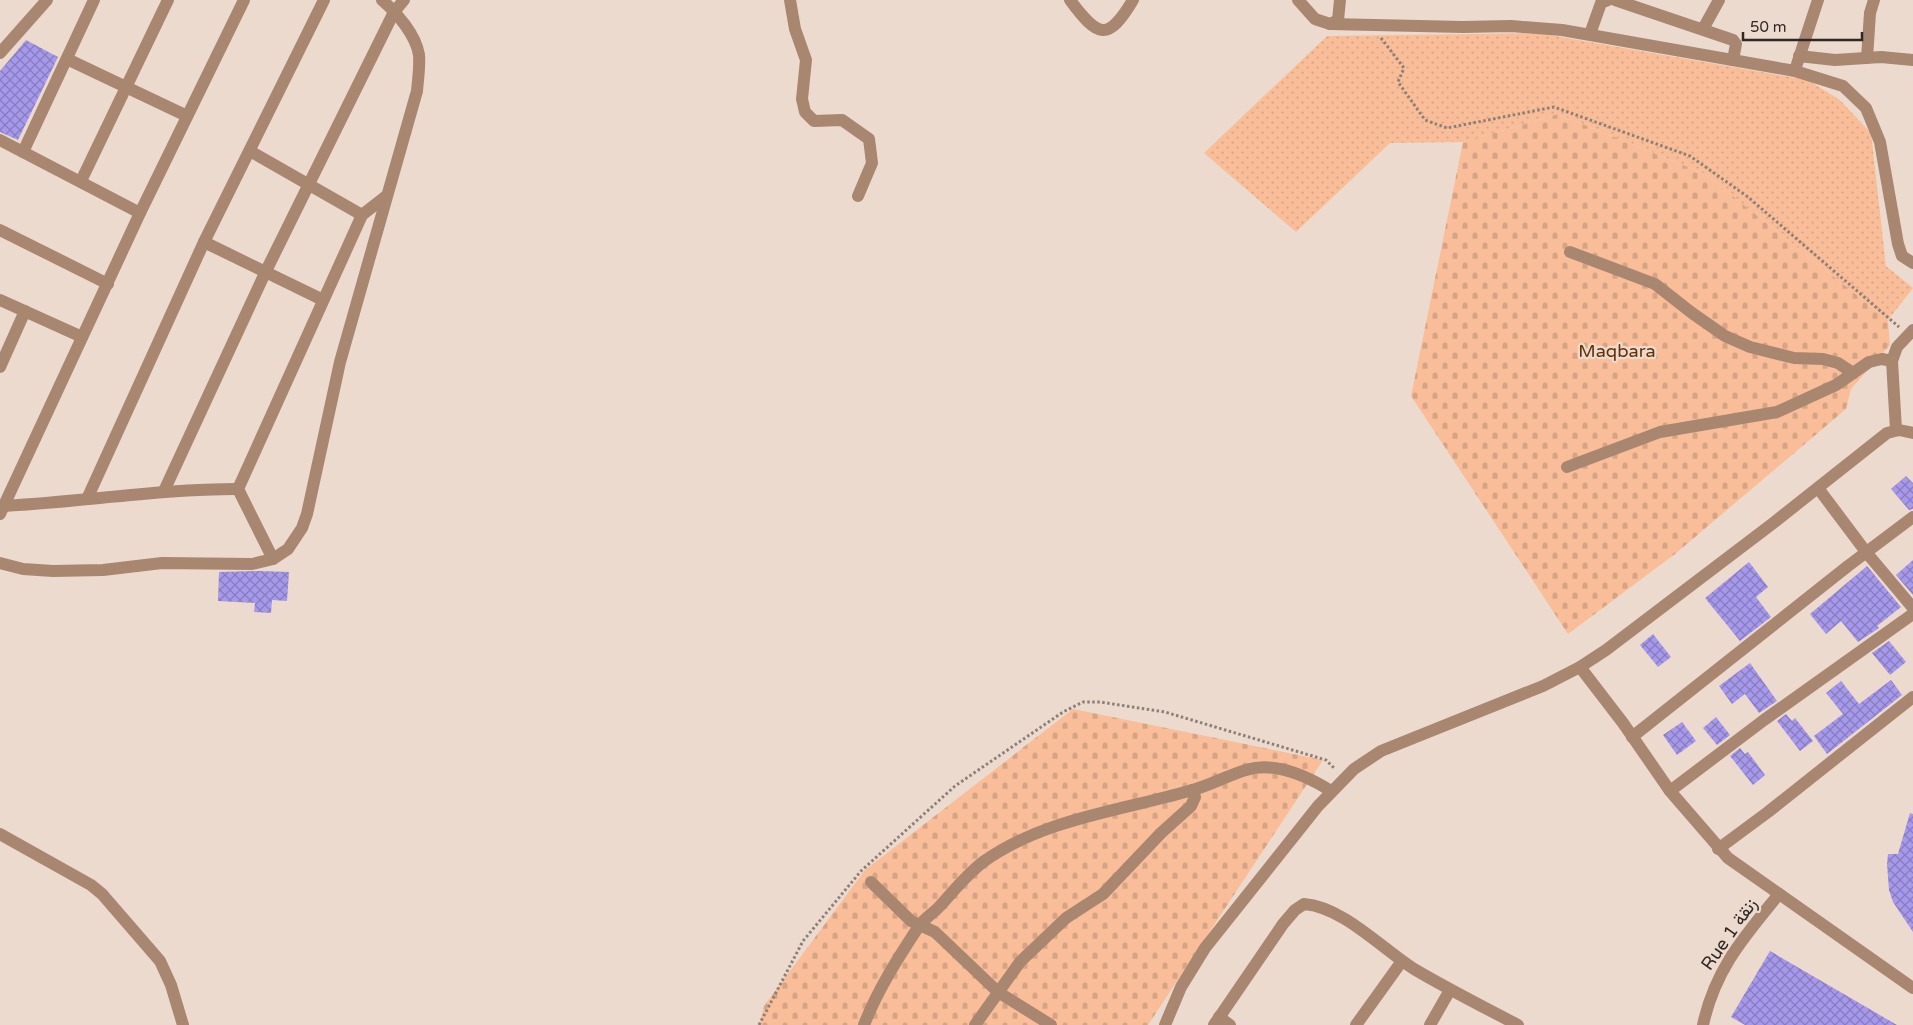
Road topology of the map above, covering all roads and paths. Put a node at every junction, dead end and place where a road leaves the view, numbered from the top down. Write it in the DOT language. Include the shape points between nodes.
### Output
graph roads {
  1 [pos="47,0"];
  2 [pos="94,0"];
  3 [pos="168,0"];
  4 [pos="244,0"];
  5 [pos="324,0"];
  6 [pos="382,0"];
  7 [pos="404,0"];
  8 [pos="790,0"];
  9 [pos="1070,0"];
  10 [pos="1133,0"];
  11 [pos="1298,0"];
  12 [pos="1340,0"];
  13 [pos="1608,0"];
  14 [pos="1615,0"];
  15 [pos="1659,0"];
  16 [pos="1719,0"];
  17 [pos="1818,0"];
  18 [pos="1874,0"];
  19 [pos="394,12"];
  20 [pos="1656,14"];
  21 [pos="1330,24"];
  22 [pos="1372,26"];
  23 [pos="1703,29"];
  24 [pos="1590,34"];
  25 [pos="0,53"];
  26 [pos="1799,56"];
  27 [pos="1867,58"];
  28 [pos="67,59"];
  29 [pos="1733,60"];
  30 [pos="1913,60"];
  31 [pos="1794,71"];
  32 [pos="126,87"];
  33 [pos="186,116"];
  34 [pos="0,140"];
  35 [pos="250,151"];
  36 [pos="23,152"];
  37 [pos="81,181"];
  38 [pos="309,183"];
  39 [pos="858,196"];
  40 [pos="385,197"];
  41 [pos="140,213"];
  42 [pos="362,215"];
  43 [pos="0,230"];
  44 [pos="204,242"];
  45 [pos="1570,252"];
  46 [pos="1913,263"];
  47 [pos="265,273"];
  48 [pos="108,284"];
  49 [pos="0,300"];
  50 [pos="323,300"];
  51 [pos="25,311"];
  52 [pos="1911,333"];
  53 [pos="82,337"];
  54 [pos="1892,361"];
  55 [pos="0,367"];
  56 [pos="1853,373"];
  57 [pos="1896,430"];
  58 [pos="1913,433"];
  59 [pos="1567,467"];
  60 [pos="1818,488"];
  61 [pos="238,489"];
  62 [pos="164,491"];
  63 [pos="87,499"];
  64 [pos="2,510"];
  65 [pos="1913,518"];
  66 [pos="1866,552"];
  67 [pos="273,559"];
  68 [pos="0,563"];
  69 [pos="1913,608"];
  70 [pos="1913,614"];
  71 [pos="1580,667"];
  72 [pos="1913,697"];
  73 [pos="1632,737"];
  74 [pos="1344,778"];
  75 [pos="1192,790"];
  76 [pos="1331,791"];
  77 [pos="1670,791"];
  78 [pos="0,834"];
  79 [pos="1718,849"];
  80 [pos="870,882"];
  81 [pos="1780,894"];
  82 [pos="920,925"];
  83 [pos="1402,961"];
  84 [pos="1913,988"];
  85 [pos="1450,990"];
  86 [pos="998,992"];
  87 [pos="1496,1020"];
  88 [pos="1216,1021"];
  89 [pos="183,1025"];
  90 [pos="759,1025"];
  91 [pos="864,1025"];
  92 [pos="975,1025"];
  93 [pos="1051,1025"];
  94 [pos="1165,1025"];
  95 [pos="1230,1025"];
  96 [pos="1356,1025"];
  97 [pos="1430,1025"];
  98 [pos="1518,1025"];
  99 [pos="1703,1025"];
  1 -- 25 [label="street"];
  2 -- 28 [label="street"];
  3 -- 32 [label="street"];
  4 -- 33 [label="street"];
  5 -- 35 [label="street"];
  6 -- 19 [label="street"];
  7 -- 19 [label="street"];
  8 -- 39 [label="street" via="795,29 806,60 802,99 805,112 814,120 842,120 869,139 872,163"];
  9 -- 10 [label="street" via="1086,20 1105,30 1117,25"];
  11 -- 21 [label="street" via="1315,19"];
  12 -- 21 [label="street" via="1338,20"];
  13 -- 24 [label="street" via="1601,3"];
  14 -- 20 [label="street"];
  15 -- 20 [label="street"];
  16 -- 23 [label="street"];
  17 -- 26 [label="street"];
  18 -- 27 [label="street"];
  19 -- 38 [label="street"];
  19 -- 40 [label="street" via="415,42 419,72 412,110"];
  20 -- 23 [label="street"];
  21 -- 22 [label="street"];
  22 -- 24 [label="street" via="1528,26"];
  22 -- 52 [label="path" via="1404,68 1398,82 1425,120 1447,128 1554,107 1690,156 1748,197"];
  23 -- 29 [label="street" via="1734,40"];
  24 -- 29 [label="street"];
  26 -- 27 [label="street" via="1835,60"];
  26 -- 31 [label="street"];
  27 -- 30 [label="street"];
  28 -- 32 [label="street"];
  28 -- 36 [label="street"];
  29 -- 31 [label="street"];
  31 -- 46 [label="street" via="1843,86 1866,108 1880,142 1898,244 1902,256"];
  32 -- 33 [label="street"];
  32 -- 37 [label="street"];
  33 -- 41 [label="street"];
  34 -- 36 [label="street"];
  35 -- 38 [label="street"];
  35 -- 44 [label="street"];
  36 -- 37 [label="street"];
  37 -- 41 [label="street"];
  38 -- 42 [label="street"];
  38 -- 47 [label="street"];
  40 -- 42 [label="street"];
  40 -- 67 [label="street" via="340,362 307,514 296,539"];
  41 -- 48 [label="street"];
  42 -- 50 [label="street"];
  43 -- 48 [label="street"];
  44 -- 47 [label="street"];
  44 -- 63 [label="street"];
  45 -- 56 [label="street" via="1655,284 1725,336 1750,347 1794,358 1823,359 1838,363"];
  47 -- 50 [label="street"];
  47 -- 62 [label="street"];
  48 -- 53 [label="street"];
  49 -- 51 [label="street"];
  50 -- 61 [label="street"];
  51 -- 53 [label="street"];
  51 -- 55 [label="street"];
  52 -- 54 [label="street" via="1897,347"];
  53 -- 64 [label="street"];
  54 -- 56 [label="street" via="1869,362"];
  54 -- 57 [label="street"];
  56 -- 59 [label="street" via="1836,386 1776,412 1660,432"];
  57 -- 58 [label="street"];
  57 -- 60 [label="street" via="1881,437"];
  60 -- 66 [label="street"];
  60 -- 71 [label="street"];
  61 -- 62 [label="street"];
  61 -- 67 [label="street"];
  62 -- 63 [label="street"];
  63 -- 64 [label="street"];
  65 -- 66 [label="street"];
  66 -- 69 [label="street"];
  66 -- 73 [label="street"];
  67 -- 68 [label="street" via="252,564 162,563 103,570 53,571"];
  70 -- 77 [label="street"];
  71 -- 73 [label="street"];
  71 -- 74 [label="street" via="1550,683 1381,751"];
  72 -- 79 [label="street"];
  73 -- 77 [label="street"];
  74 -- 76 [label="street"];
  74 -- 90 [label="path" via="1326,760 1165,712 1083,702 1063,712 956,786 861,871 803,941"];
  75 -- 76 [label="street" via="1247,769 1270,768 1312,779"];
  75 -- 82 [label="street" via="1109,810 1018,841 971,872"];
  75 -- 86 [label="street" via="1195,796 1191,806 1160,833 1103,894 1052,930 1020,962"];
  76 -- 94 [label="street" via="1205,948 1181,987"];
  77 -- 79 [label="street"];
  78 -- 89 [label="street" via="102,894 160,961"];
  79 -- 81 [label="street"];
  80 -- 82 [label="street" via="911,921"];
  81 -- 84 [label="street"];
  81 -- 99 [label="street, Rue 1 زنقة" via="1726,963 1714,985"];
  82 -- 86 [label="street" via="935,932"];
  82 -- 91 [label="street" via="885,978"];
  83 -- 85 [label="street"];
  83 -- 88 [label="street" via="1327,908 1304,904 1283,924"];
  83 -- 96 [label="street"];
  85 -- 87 [label="street"];
  85 -- 97 [label="street"];
  86 -- 92 [label="street"];
  86 -- 93 [label="street"];
  87 -- 98 [label="street"];
  88 -- 95 [label="street"];
}
